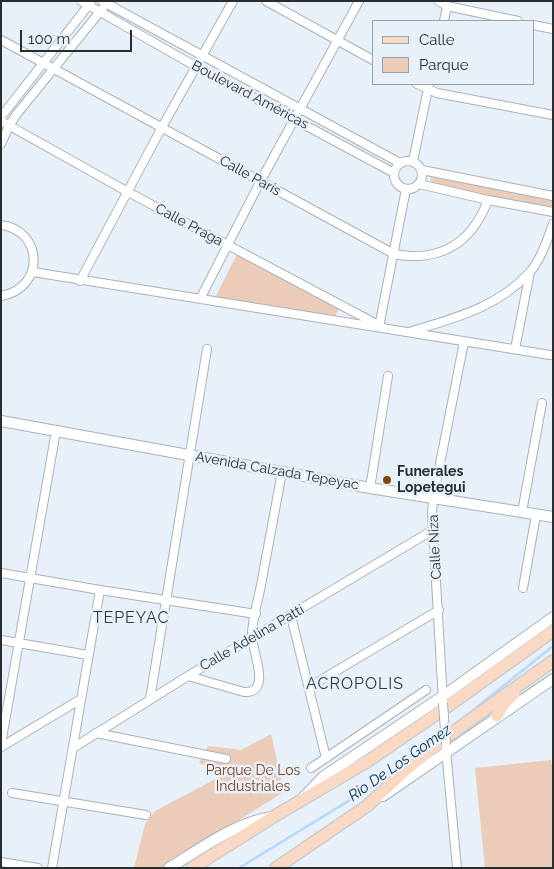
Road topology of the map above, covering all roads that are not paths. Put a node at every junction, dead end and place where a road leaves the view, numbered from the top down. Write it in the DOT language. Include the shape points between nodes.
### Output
graph roads {
  1 [pos="233,1"];
  2 [pos="266,1"];
  3 [pos="359,1"];
  4 [pos="438,1"];
  5 [pos="106,2"];
  6 [pos="87,3"];
  7 [pos="447,6"];
  8 [pos="101,12"];
  9 [pos="444,20"];
  10 [pos="513,20"];
  11 [pos="534,24"];
  12 [pos="553,29"];
  13 [pos="1,40"];
  14 [pos="337,40"];
  15 [pos="203,56"];
  16 [pos="372,59"];
  17 [pos="43,64"];
  18 [pos="197,67"];
  19 [pos="53,70"];
  20 [pos="428,87"];
  21 [pos="300,108"];
  22 [pos="553,115"];
  23 [pos="1,117"];
  24 [pos="294,119"];
  25 [pos="1,122"];
  26 [pos="9,126"];
  27 [pos="162,127"];
  28 [pos="1,144"];
  29 [pos="413,161"];
  30 [pos="400,163"];
  31 [pos="422,170"];
  32 [pos="394,173"];
  33 [pos="260,182"];
  34 [pos="419,184"];
  35 [pos="406,189"];
  36 [pos="128,192"];
  37 [pos="553,196"];
  38 [pos="488,200"];
  39 [pos="553,212"];
  40 [pos="553,224"];
  41 [pos="1,225"];
  42 [pos="228,245"];
  43 [pos="394,254"];
  44 [pos="32,272"];
  45 [pos="530,272"];
  46 [pos="80,281"];
  47 [pos="1,296"];
  48 [pos="200,299"];
  49 [pos="381,327"];
  50 [pos="410,332"];
  51 [pos="464,342"];
  52 [pos="207,349"];
  53 [pos="515,349"];
  54 [pos="550,355"];
  55 [pos="388,376"];
  56 [pos="542,403"];
  57 [pos="1,421"];
  58 [pos="56,431"];
  59 [pos="190,456"];
  60 [pos="282,472"];
  61 [pos="370,488"];
  62 [pos="433,499"];
  63 [pos="522,512"];
  64 [pos="536,515"];
  65 [pos="553,517"];
  66 [pos="433,530"];
  67 [pos="1,573"];
  68 [pos="29,578"];
  69 [pos="523,588"];
  70 [pos="100,590"];
  71 [pos="166,600"];
  72 [pos="438,610"];
  73 [pos="256,614"];
  74 [pos="292,616"];
  75 [pos="553,617"];
  76 [pos="553,631"];
  77 [pos="252,638"];
  78 [pos="1,640"];
  79 [pos="18,643"];
  80 [pos="88,655"];
  81 [pos="553,661"];
  82 [pos="553,667"];
  83 [pos="188,676"];
  84 [pos="553,679"];
  85 [pos="309,686"];
  86 [pos="426,690"];
  87 [pos="81,699"];
  88 [pos="150,699"];
  89 [pos="443,699"];
  90 [pos="497,716"];
  91 [pos="96,733"];
  92 [pos="1,746"];
  93 [pos="72,748"];
  94 [pos="446,749"];
  95 [pos="326,758"];
  96 [pos="226,759"];
  97 [pos="311,768"];
  98 [pos="12,793"];
  99 [pos="300,800"];
  100 [pos="63,801"];
  101 [pos="367,806"];
  102 [pos="146,815"];
  103 [pos="273,817"];
  104 [pos="1,862"];
  105 [pos="38,868"];
  106 [pos="52,868"];
  107 [pos="169,868"];
  108 [pos="192,868"];
  109 [pos="276,868"];
  110 [pos="457,868"];
  1 -- 15 [label="street"];
  2 -- 14 [label="street"];
  3 -- 14 [label="street"];
  4 -- 7 [label="street"];
  5 -- 8 [label="street"];
  5 -- 15 [label="street, Boulevard Américas"];
  6 -- 8 [label="street, Boulevard Américas"];
  6 -- 17 [label="street"];
  7 -- 9 [label="street"];
  7 -- 10 [label="street"];
  8 -- 18 [label="street, Boulevard Américas"];
  8 -- 19 [label="street"];
  11 -- 12 [label="street"];
  13 -- 17 [label="street, Calle París"];
  14 -- 16 [label="street"];
  14 -- 21 [label="street"];
  15 -- 18 [label="street"];
  15 -- 21 [label="street, Boulevard Américas"];
  17 -- 19 [label="street, Calle París"];
  17 -- 23 [label="street"];
  18 -- 24 [label="street, Boulevard Américas"];
  18 -- 27 [label="street"];
  19 -- 26 [label="street"];
  19 -- 27 [label="street, Calle París"];
  20 -- 22 [label="street" via="437,93"];
  20 -- 29 [label="street"];
  21 -- 24 [label="street"];
  21 -- 30 [label="street, Boulevard Américas"];
  24 -- 32 [label="street, Boulevard Américas"];
  24 -- 33 [label="street"];
  25 -- 26 [label="street, Calle Praga"];
  26 -- 28 [label="street"];
  26 -- 36 [label="street, Calle Praga"];
  27 -- 33 [label="street, Calle París"];
  27 -- 36 [label="street"];
  29 -- 30 [label="street"];
  29 -- 31 [label="street"];
  30 -- 32 [label="street"];
  31 -- 34 [label="street"];
  31 -- 37 [label="street"];
  32 -- 35 [label="street" via="396,182"];
  33 -- 42 [label="street"];
  33 -- 43 [label="street, Calle París"];
  34 -- 35 [label="street"];
  34 -- 38 [label="street"];
  35 -- 43 [label="street"];
  36 -- 42 [label="street, Calle Praga"];
  36 -- 46 [label="street"];
  38 -- 39 [label="street"];
  38 -- 43 [label="street, Calle París" via="474,229 452,248 418,256"];
  40 -- 45 [label="street"];
  41 -- 44 [label="street" via="14,228 28,240"];
  42 -- 48 [label="street"];
  42 -- 49 [label="street, Calle Praga"];
  43 -- 49 [label="street"];
  44 -- 46 [label="street"];
  44 -- 47 [label="street" via="23,287"];
  45 -- 50 [label="street" via="491,303"];
  45 -- 53 [label="street"];
  46 -- 48 [label="street"];
  48 -- 49 [label="street"];
  49 -- 50 [label="street"];
  50 -- 51 [label="street"];
  51 -- 53 [label="street"];
  51 -- 62 [label="street, Calle Niza"];
  52 -- 59 [label="street"];
  53 -- 54 [label="street"];
  55 -- 61 [label="street"];
  56 -- 63 [label="street"];
  57 -- 58 [label="street, Avenida Calzada Tepeyac"];
  58 -- 59 [label="street, Avenida Calzada Tepeyac"];
  58 -- 68 [label="street"];
  59 -- 60 [label="street, Avenida Calzada Tepeyac"];
  59 -- 71 [label="street"];
  60 -- 61 [label="street, Avenida Calzada Tepeyac"];
  60 -- 73 [label="street"];
  61 -- 62 [label="street, Avenida Calzada Tepeyac"];
  62 -- 63 [label="street, Avenida Calzada Tepeyac"];
  62 -- 66 [label="street, Calle Niza"];
  63 -- 64 [label="street, Avenida Calzada Tepeyac"];
  64 -- 65 [label="street, Avenida Calzada Tepeyac"];
  64 -- 69 [label="street"];
  66 -- 72 [label="street, Calle Niza"];
  66 -- 74 [label="street, Calle Adelina Patti"];
  67 -- 68 [label="street"];
  68 -- 70 [label="street"];
  68 -- 79 [label="street"];
  70 -- 71 [label="street"];
  70 -- 80 [label="street"];
  71 -- 73 [label="street"];
  71 -- 88 [label="street"];
  72 -- 85 [label="street"];
  72 -- 89 [label="street, Calle Niza"];
  73 -- 77 [label="street"];
  74 -- 77 [label="street, Calle Adelina Patti"];
  74 -- 85 [label="street"];
  75 -- 89 [label="street"];
  76 -- 99 [label="main road" via="376,755"];
  77 -- 83 [label="street, Calle Adelina Patti"];
  77 -- 83 [label="street" via="259,670 255,690 244,692"];
  78 -- 79 [label="street"];
  79 -- 80 [label="street"];
  79 -- 92 [label="street"];
  80 -- 87 [label="street"];
  81 -- 101 [label="main road" via="449,735"];
  82 -- 90 [label="main road" via="514,695"];
  83 -- 88 [label="street, Calle Adelina Patti"];
  84 -- 90 [label="street"];
  85 -- 95 [label="street"];
  86 -- 95 [label="street"];
  87 -- 92 [label="street"];
  87 -- 93 [label="street"];
  88 -- 91 [label="street, Calle Adelina Patti"];
  89 -- 94 [label="street, Calle Niza, bridge"];
  89 -- 99 [label="street" via="323,777"];
  90 -- 94 [label="street"];
  91 -- 93 [label="street, Calle Adelina Patti"];
  91 -- 96 [label="street"];
  93 -- 100 [label="street"];
  94 -- 101 [label="street"];
  94 -- 110 [label="street, Calle Niza"];
  95 -- 97 [label="street"];
  98 -- 100 [label="street"];
  99 -- 103 [label="main road"];
  100 -- 102 [label="street"];
  100 -- 106 [label="street"];
  101 -- 109 [label="main road"];
  103 -- 107 [label="street" via="244,824"];
  103 -- 108 [label="main road"];
  104 -- 105 [label="street"];
}
